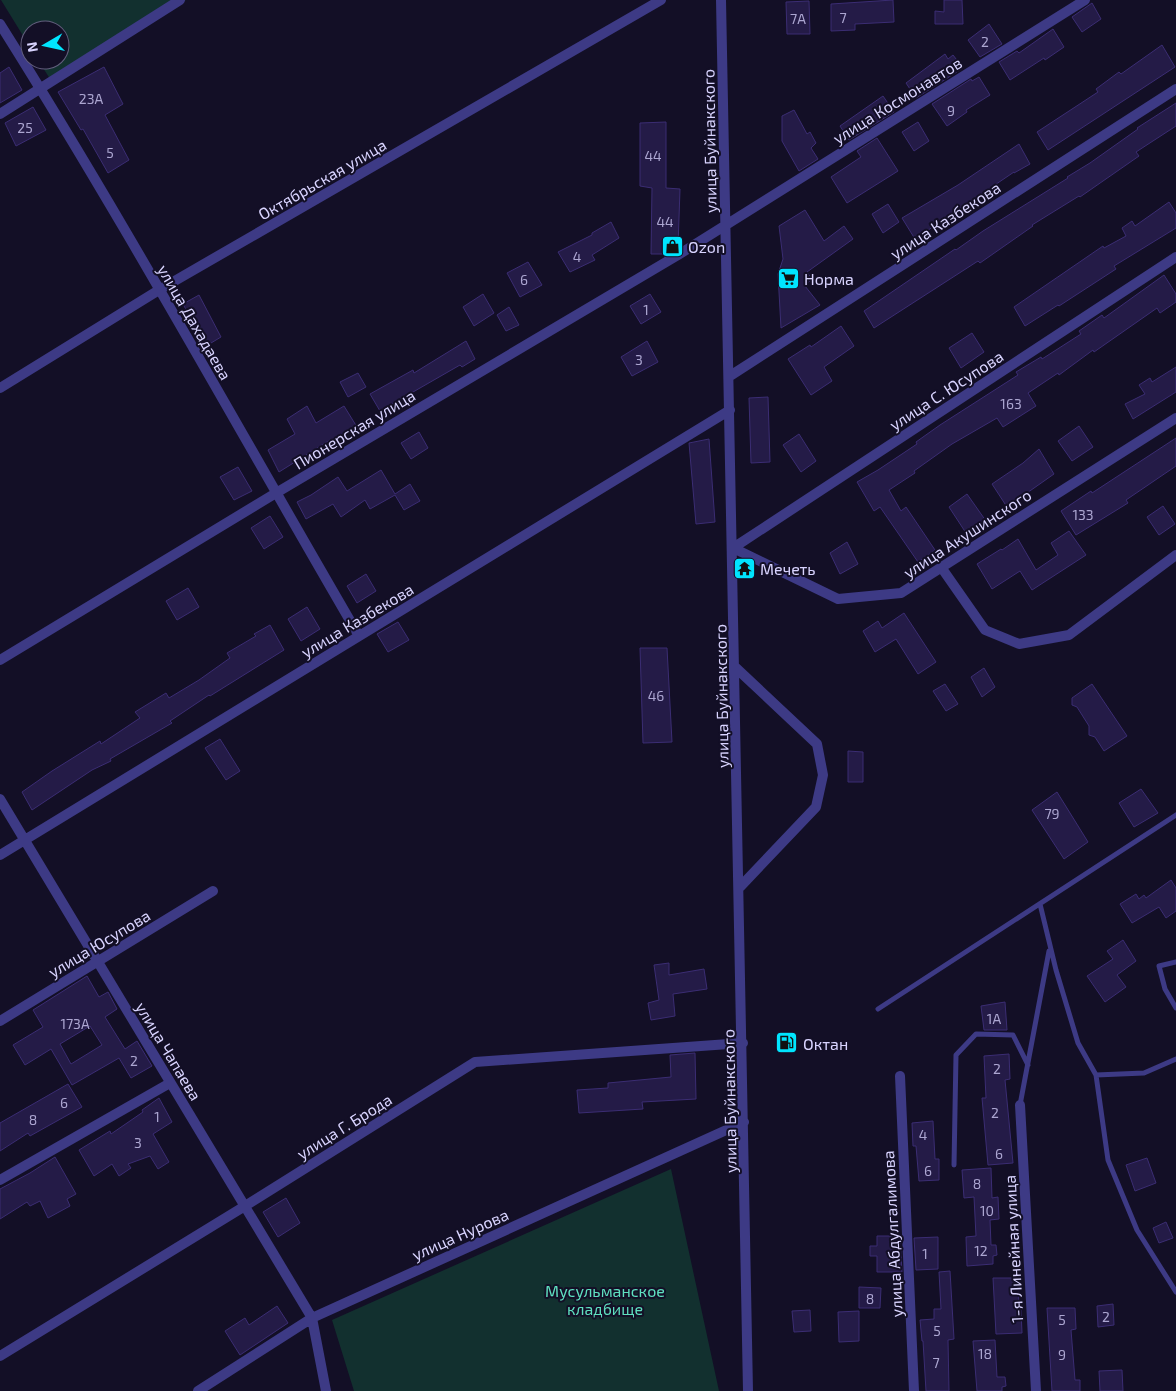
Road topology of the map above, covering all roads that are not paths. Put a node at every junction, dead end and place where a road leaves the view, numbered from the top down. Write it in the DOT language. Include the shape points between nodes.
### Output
graph roads {
  1 [pos="180,0"];
  2 [pos="661,0"];
  3 [pos="721,0"];
  4 [pos="1085,0"];
  5 [pos="0,24"];
  6 [pos="40,89"];
  7 [pos="1176,89"];
  8 [pos="0,114"];
  9 [pos="726,225"];
  10 [pos="1176,257"];
  11 [pos="159,290"];
  12 [pos="730,376"];
  13 [pos="0,388"];
  14 [pos="730,410"];
  15 [pos="1176,418"];
  16 [pos="276,492"];
  17 [pos="733,548"];
  18 [pos="1176,554"];
  19 [pos="941,567"];
  20 [pos="359,636"];
  21 [pos="0,660"];
  22 [pos="735,667"];
  23 [pos="0,798"];
  24 [pos="1176,815"];
  25 [pos="25,840"];
  26 [pos="0,855"];
  27 [pos="740,887"];
  28 [pos="213,891"];
  29 [pos="1040,904"];
  30 [pos="1050,947"];
  31 [pos="98,961"];
  32 [pos="1176,962"];
  33 [pos="1176,1008"];
  34 [pos="878,1010"];
  35 [pos="0,1020"];
  36 [pos="743,1042"];
  37 [pos="1176,1059"];
  38 [pos="1028,1065"];
  39 [pos="1096,1075"];
  40 [pos="900,1076"];
  41 [pos="170,1082"];
  42 [pos="1020,1105"];
  43 [pos="744,1122"];
  44 [pos="954,1165"];
  45 [pos="0,1180"];
  46 [pos="245,1206"];
  47 [pos="1176,1292"];
  48 [pos="312,1318"];
  49 [pos="0,1356"];
  50 [pos="198,1391"];
  51 [pos="326,1391"];
  52 [pos="748,1391"];
  53 [pos="914,1391"];
  54 [pos="1036,1391"];
  1 -- 6 [label="street"];
  2 -- 11 [label="street, Октябрьская улица"];
  3 -- 9 [label="street, улица Буйнакского"];
  4 -- 9 [label="street, улица Космонавтов"];
  5 -- 6 [label="street, улица Дахадаева"];
  6 -- 8 [label="street"];
  6 -- 11 [label="street, улица Дахадаева"];
  7 -- 12 [label="street, улица Казбекова"];
  9 -- 12 [label="street, улица Буйнакского"];
  9 -- 16 [label="street, Пионерская улица"];
  10 -- 17 [label="street, улица С. Юсупова"];
  11 -- 13 [label="street, Октябрьская улица"];
  11 -- 16 [label="street, улица Дахадаева"];
  12 -- 14 [label="street, улица Буйнакского"];
  14 -- 17 [label="street, улица Буйнакского"];
  14 -- 20 [label="street, улица Казбекова"];
  15 -- 19 [label="street, улица Акушинского"];
  16 -- 20 [label="street, улица Дахадаева"];
  16 -- 21 [label="street, Пионерская улица"];
  17 -- 19 [label="street, улица Акушинского" via="838,599 901,593"];
  17 -- 22 [label="street, улица Буйнакского"];
  18 -- 19 [label="street" via="1069,635 1019,644 985,630"];
  20 -- 25 [label="street, улица Казбекова"];
  22 -- 27 [label="street, улица Буйнакского"];
  22 -- 27 [label="street" via="817,744 822,775 816,807"];
  23 -- 25 [label="street, улица Чапаева"];
  24 -- 29 [label="lane"];
  25 -- 26 [label="street, улица Казбекова"];
  25 -- 31 [label="street, улица Чапаева"];
  27 -- 36 [label="street, улица Буйнакского"];
  28 -- 31 [label="street, улица Юсупова"];
  29 -- 30 [label="lane"];
  29 -- 34 [label="lane"];
  30 -- 38 [label="lane"];
  30 -- 39 [label="lane" via="1078,1043"];
  31 -- 35 [label="street, улица Юсупова"];
  31 -- 41 [label="street, улица Чапаева"];
  32 -- 33 [label="lane" via="1159,966 1165,989"];
  36 -- 43 [label="street, улица Буйнакского"];
  36 -- 46 [label="street, улица Г. Брода" via="475,1062"];
  37 -- 39 [label="lane" via="1144,1073"];
  38 -- 42 [label="lane"];
  38 -- 44 [label="lane" via="1014,1035 976,1034 956,1055"];
  39 -- 47 [label="lane" via="1108,1160 1137,1230"];
  40 -- 53 [label="street, улица Абдулгалимова"];
  41 -- 45 [label="street"];
  41 -- 46 [label="street, улица Чапаева"];
  42 -- 54 [label="street, 1-я Линейная улица"];
  43 -- 48 [label="street, улица Нурова"];
  43 -- 52 [label="street, улица Буйнакского"];
  46 -- 48 [label="street, улица Чапаева"];
  46 -- 49 [label="street, улица Г. Брода"];
  48 -- 50 [label="street, улица Нурова"];
  48 -- 51 [label="street"];
}
